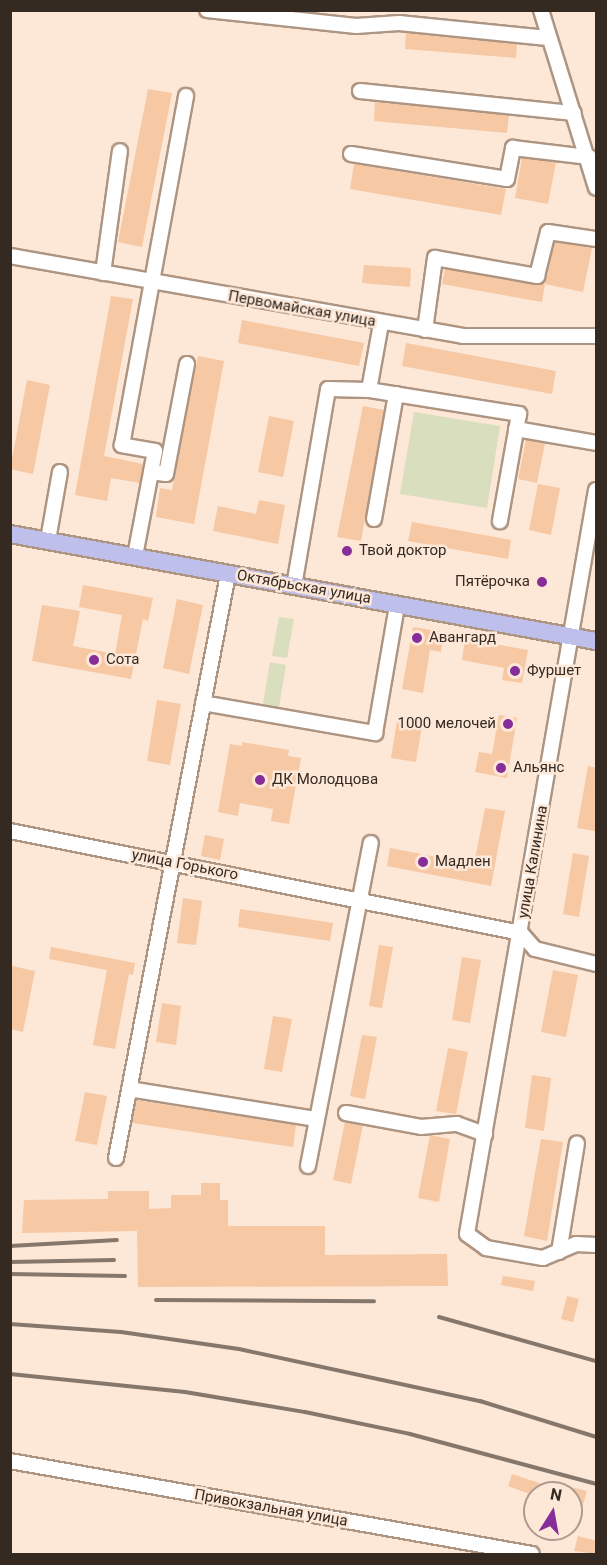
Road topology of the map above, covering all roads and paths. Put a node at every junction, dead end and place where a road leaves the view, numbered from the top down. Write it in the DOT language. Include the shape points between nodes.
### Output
graph roads {
  1 [pos="207,10"];
  2 [pos="541,10"];
  3 [pos="382,17"];
  4 [pos="547,38"];
  5 [pos="360,91"];
  6 [pos="186,96"];
  7 [pos="574,113"];
  8 [pos="120,151"];
  9 [pos="351,154"];
  10 [pos="589,157"];
  11 [pos="597,188"];
  12 [pos="597,239"];
  13 [pos="10,256"];
  14 [pos="103,273"];
  15 [pos="152,282"];
  16 [pos="381,324"];
  17 [pos="425,330"];
  18 [pos="597,336"];
  19 [pos="187,364"];
  20 [pos="369,390"];
  21 [pos="396,394"];
  22 [pos="516,429"];
  23 [pos="597,442"];
  24 [pos="60,472"];
  25 [pos="151,472"];
  26 [pos="597,490"];
  27 [pos="374,519"];
  28 [pos="500,521"];
  29 [pos="10,534"];
  30 [pos="48,540"];
  31 [pos="135,556"];
  32 [pos="228,574"];
  33 [pos="294,586"];
  34 [pos="398,605"];
  35 [pos="571,637"];
  36 [pos="597,641"];
  37 [pos="203,704"];
  38 [pos="10,831"];
  39 [pos="370,843"];
  40 [pos="173,862"];
  41 [pos="359,901"];
  42 [pos="521,933"];
  43 [pos="597,964"];
  44 [pos="129,1089"];
  45 [pos="346,1113"];
  46 [pos="317,1119"];
  47 [pos="485,1134"];
  48 [pos="577,1143"];
  49 [pos="116,1158"];
  50 [pos="308,1166"];
  51 [pos="596,1244"];
  52 [pos="559,1252"];
  53 [pos="10,1461"];
  54 [pos="532,1554"];
  1 -- 3 [label="street" via="356,26"];
  2 -- 4 [label="street"];
  3 -- 4 [label="street"];
  4 -- 7 [label="street"];
  5 -- 7 [label="street"];
  6 -- 15 [label="street"];
  7 -- 10 [label="street"];
  8 -- 14 [label="street"];
  9 -- 10 [label="street" via="507,179 513,148"];
  10 -- 11 [label="street"];
  12 -- 17 [label="street" via="548,232 537,276 435,258"];
  13 -- 14 [label="street, Первомайская улица"];
  14 -- 15 [label="street, Первомайская улица"];
  15 -- 16 [label="street, Первомайская улица"];
  15 -- 25 [label="street" via="122,445 155,451"];
  16 -- 17 [label="street, Первомайская улица"];
  16 -- 20 [label="street"];
  17 -- 18 [label="street, Первомайская улица" via="463,336"];
  19 -- 25 [label="street" via="166,474"];
  20 -- 21 [label="street"];
  20 -- 33 [label="street" via="328,389"];
  21 -- 22 [label="street" via="519,414"];
  21 -- 27 [label="street"];
  22 -- 23 [label="street"];
  22 -- 28 [label="street"];
  24 -- 30 [label="street"];
  25 -- 31 [label="street"];
  26 -- 35 [label="street, улица Калинина"];
  29 -- 30 [label="main road, Октябрьская улица"];
  30 -- 31 [label="main road, Октябрьская улица"];
  31 -- 32 [label="main road, Октябрьская улица"];
  32 -- 33 [label="main road, Октябрьская улица"];
  32 -- 37 [label="street"];
  33 -- 34 [label="main road, Октябрьская улица"];
  34 -- 35 [label="main road, Октябрьская улица"];
  34 -- 37 [label="street" via="375,733"];
  35 -- 36 [label="main road, Октябрьская улица"];
  35 -- 42 [label="street, улица Калинина"];
  37 -- 40 [label="street"];
  38 -- 40 [label="street, улица Горького"];
  39 -- 41 [label="street"];
  40 -- 41 [label="street, улица Горького"];
  40 -- 44 [label="street"];
  41 -- 42 [label="street, улица Горького"];
  41 -- 46 [label="street"];
  42 -- 43 [label="street" via="535,949"];
  42 -- 47 [label="street, улица Калинина"];
  44 -- 46 [label="street"];
  44 -- 49 [label="street"];
  45 -- 47 [label="street" via="421,1127 457,1124"];
  46 -- 50 [label="street"];
  47 -- 52 [label="street, улица Калинина" via="467,1234 486,1248 546,1258"];
  48 -- 52 [label="street"];
  51 -- 52 [label="street" via="576,1244"];
  53 -- 54 [label="street, Привокзальная улица"];
}
